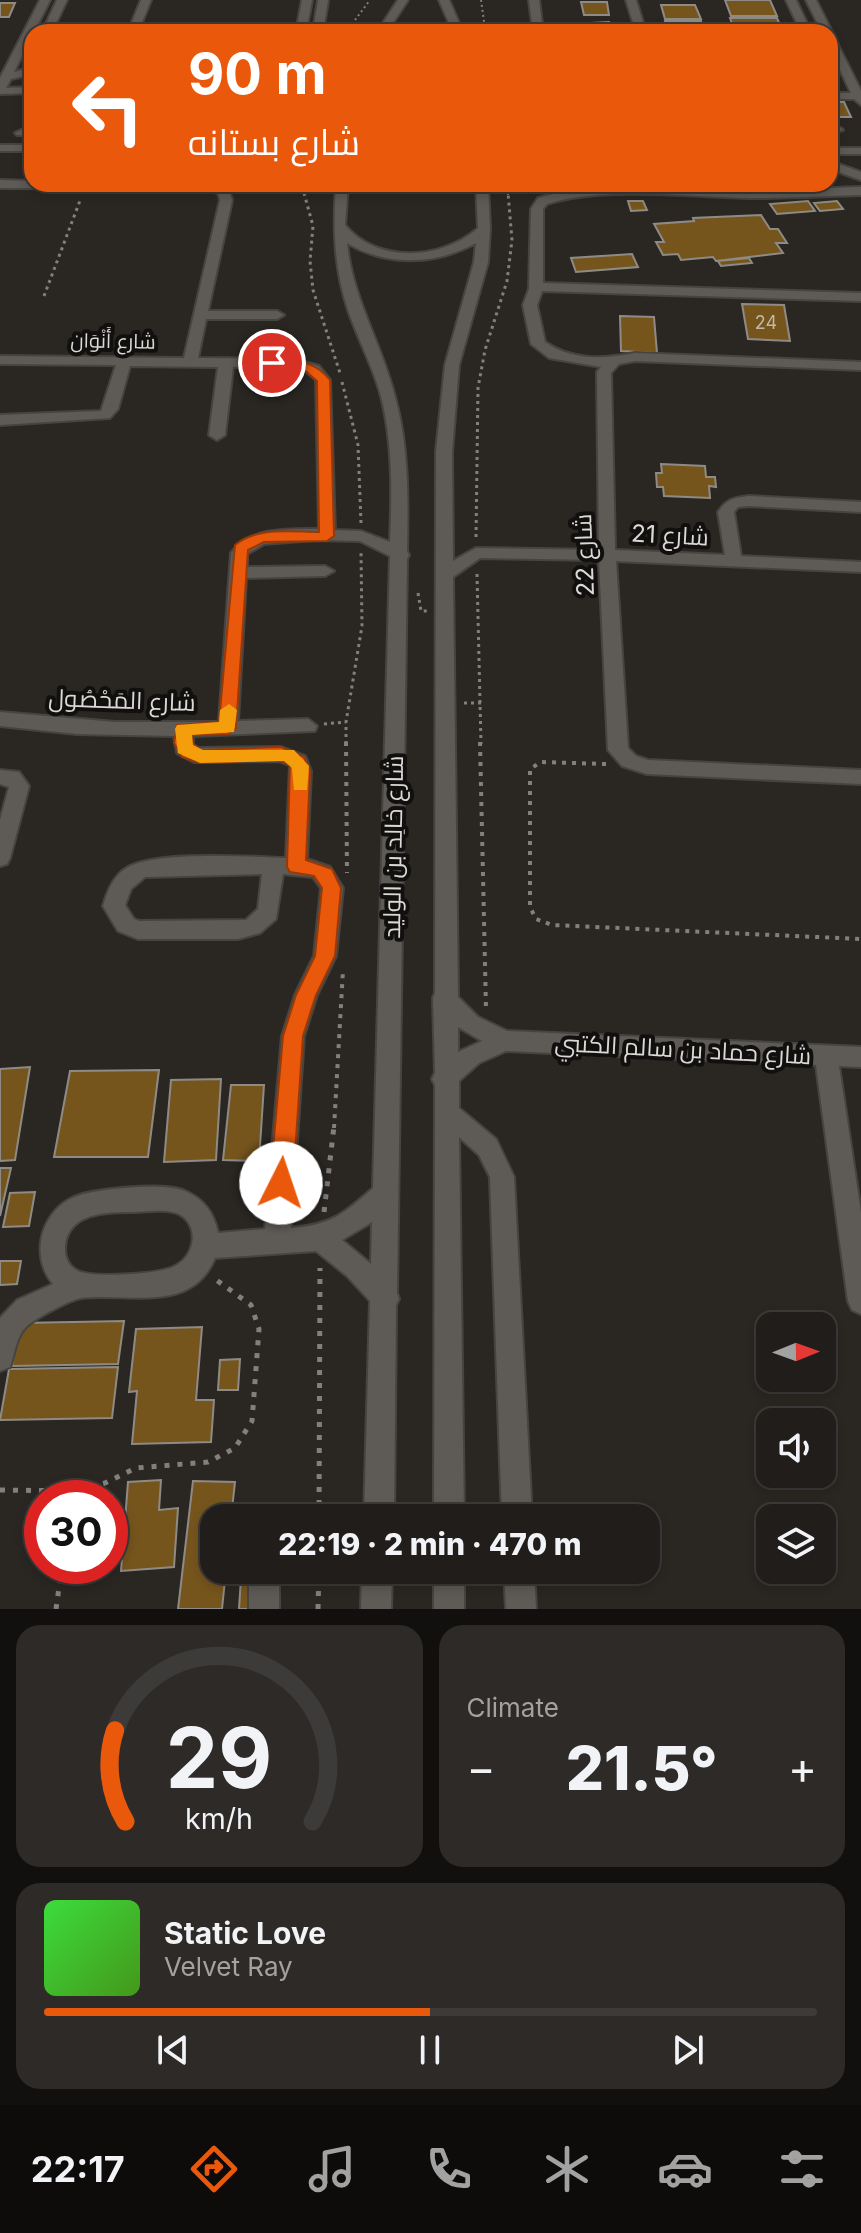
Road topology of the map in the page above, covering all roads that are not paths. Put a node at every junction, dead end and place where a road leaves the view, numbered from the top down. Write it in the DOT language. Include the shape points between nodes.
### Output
graph roads {
  1 [pos="45,0"];
  2 [pos="62,0"];
  3 [pos="146,0"];
  4 [pos="307,0"];
  5 [pos="323,0"];
  6 [pos="403,0"];
  7 [pos="444,0"];
  8 [pos="534,0"];
  9 [pos="631,0"];
  10 [pos="791,0"];
  11 [pos="811,0"];
  12 [pos="33,24"];
  13 [pos="51,24"];
  14 [pos="136,24"];
  15 [pos="302,24"];
  16 [pos="319,24"];
  17 [pos="387,24"];
  18 [pos="454,24"];
  19 [pos="537,24"];
  20 [pos="638,24"];
  21 [pos="802,24"];
  22 [pos="823,24"];
  23 [pos="24,42"];
  24 [pos="838,54"];
  25 [pos="24,73"];
  26 [pos="838,74"];
  27 [pos="849,74"];
  28 [pos="7,76"];
  29 [pos="0,90"];
  30 [pos="24,90"];
  31 [pos="838,97"];
  32 [pos="860,99"];
  33 [pos="4,147"];
  34 [pos="24,148"];
  35 [pos="861,149"];
  36 [pos="838,151"];
  37 [pos="0,161"];
  38 [pos="24,161"];
  39 [pos="861,162"];
  40 [pos="838,163"];
  41 [pos="838,167"];
  42 [pos="861,176"];
  43 [pos="0,184"];
  44 [pos="24,184"];
  45 [pos="861,191"];
  46 [pos="224,192"];
  47 [pos="341,192"];
  48 [pos="482,192"];
  49 [pos="339,225"];
  50 [pos="484,229"];
  51 [pos="536,288"];
  52 [pos="861,297"];
  53 [pos="200,315"];
  54 [pos="277,315"];
  55 [pos="0,360"];
  56 [pos="124,361"];
  57 [pos="190,362"];
  58 [pos="226,362"];
  59 [pos="609,364"];
  60 [pos="861,366"];
  61 [pos="0,420"];
  62 [pos="217,435"];
  63 [pos="861,507"];
  64 [pos="401,513"];
  65 [pos="444,526"];
  66 [pos="327,536"];
  67 [pos="361,536"];
  68 [pos="476,553"];
  69 [pos="401,555"];
  70 [pos="607,555"];
  71 [pos="734,562"];
  72 [pos="861,567"];
  73 [pos="325,571"];
  74 [pos="237,573"];
  75 [pos="444,575"];
  76 [pos="1,720"];
  77 [pos="308,726"];
  78 [pos="228,728"];
  79 [pos="183,729"];
  80 [pos="0,777"];
  81 [pos="861,777"];
  82 [pos="0,858"];
  83 [pos="273,866"];
  84 [pos="296,867"];
  85 [pos="444,998"];
  86 [pos="495,1037"];
  87 [pos="826,1056"];
  88 [pos="861,1057"];
  89 [pos="444,1079"];
  90 [pos="445,1111"];
  91 [pos="387,1192"];
  92 [pos="320,1238"];
  93 [pos="277,1242"];
  94 [pos="204,1254"];
  95 [pos="76,1285"];
  96 [pos="386,1299"];
  97 [pos="861,1301"];
  98 [pos="0,1357"];
  99 [pos="379,1504"];
  100 [pos="449,1504"];
  101 [pos="516,1504"];
  102 [pos="264,1584"];
  103 [pos="377,1584"];
  104 [pos="449,1584"];
  105 [pos="520,1584"];
  106 [pos="264,1609"];
  107 [pos="376,1609"];
  108 [pos="449,1609"];
  109 [pos="521,1609"];
  1 -- 12 [label="street"];
  2 -- 13 [label="street"];
  3 -- 14 [label="street"];
  4 -- 15 [label="street"];
  5 -- 16 [label="street"];
  6 -- 17 [label="street"];
  7 -- 18 [label="street"];
  8 -- 19 [label="street"];
  9 -- 20 [label="street"];
  10 -- 21 [label="street"];
  11 -- 22 [label="street"];
  23 -- 28 [label="street"];
  24 -- 27 [label="street"];
  25 -- 28 [label="street"];
  26 -- 27 [label="street"];
  27 -- 32 [label="street"];
  28 -- 29 [label="street"];
  29 -- 30 [label="street"];
  31 -- 32 [label="street"];
  33 -- 34 [label="street"];
  35 -- 36 [label="street"];
  37 -- 38 [label="street"];
  39 -- 40 [label="street"];
  41 -- 42 [label="street"];
  43 -- 44 [label="street"];
  45 -- 51 [label="street" via="555,196 539,203"];
  46 -- 53 [label="street"];
  47 -- 49 [label="street, شارع خالِد بن الوليد"];
  48 -- 50 [label="street, شارع خالِد بن الوليد"];
  49 -- 50 [label="street" via="361,247 408,256 457,249"];
  49 -- 64 [label="street, شارع خالِد بن الوليد" via="354,307 393,421"];
  50 -- 65 [label="street, شارع خالِد بن الوليد" via="479,271 447,396"];
  51 -- 52 [label="street"];
  51 -- 59 [label="street" via="541,302 538,344 548,353"];
  53 -- 54 [label="street"];
  53 -- 57 [label="street"];
  55 -- 56 [label="street, شارع أَنْوَان"];
  56 -- 57 [label="street, شارع أَنْوَان"];
  56 -- 61 [label="street" via="105,415"];
  57 -- 58 [label="street, شارع أَنْوَان"];
  58 -- 62 [label="street"];
  58 -- 66 [label="street, شارع أَنْوَان" via="295,363 320,374"];
  59 -- 60 [label="street" via="635,357"];
  59 -- 70 [label="street, شارع 22" via="604,372"];
  63 -- 71 [label="street" via="733,503 726,512"];
  64 -- 67 [label="street, شارع المَحْصُول"];
  64 -- 69 [label="street, شارع خالِد بن الوليد"];
  65 -- 68 [label="street"];
  65 -- 75 [label="street, شارع خالِد بن الوليد"];
  66 -- 67 [label="street, شارع المَحْصُول"];
  66 -- 74 [label="street, شارع المَحْصُول" via="250,541 239,553"];
  67 -- 69 [label="street, شارع المَحْصُول"];
  68 -- 70 [label="street, شارع 21"];
  68 -- 75 [label="street"];
  69 -- 91 [label="street, شارع خالِد بن الوليد"];
  70 -- 71 [label="street, شارع 21"];
  70 -- 81 [label="street, شارع 22" via="615,744 623,756 638,765"];
  71 -- 72 [label="street, شارع 21"];
  73 -- 74 [label="street"];
  74 -- 78 [label="street, شارع المَحْصُول"];
  75 -- 85 [label="street, شارع خالِد بن الوليد"];
  76 -- 79 [label="street, شارع المَحْصُول" via="93,729"];
  77 -- 78 [label="street"];
  78 -- 79 [label="street, شارع المَحْصُول"];
  79 -- 84 [label="street" via="184,748 194,755 281,754 298,761"];
  80 -- 82 [label="street" via="12,777 19,786"];
  83 -- 83 [label="street" via="268,913 252,927 138,930 126,925 114,906 122,884 144,869"];
  83 -- 84 [label="street"];
  84 -- 93 [label="street" via="318,869 332,888 325,956 293,1036"];
  85 -- 86 [label="street" via="470,1024"];
  85 -- 89 [label="street, شارع خالِد بن الوليد"];
  86 -- 87 [label="street, شارع حماد بن سالم الكتبي"];
  86 -- 89 [label="street, شارع حماد بن سالم الكتبي"];
  87 -- 88 [label="street, شارع حماد بن سالم الكتبي"];
  87 -- 97 [label="street"];
  89 -- 90 [label="street, شارع خالِد بن الوليد"];
  90 -- 100 [label="street, شارع خالِد بن الوليد"];
  90 -- 101 [label="street" via="486,1144 502,1177"];
  91 -- 92 [label="street" via="357,1219"];
  91 -- 96 [label="street, شارع خالِد بن الوليد"];
  92 -- 93 [label="street"];
  92 -- 96 [label="street"];
  93 -- 94 [label="street"];
  94 -- 95 [label="street" via="190,1275 171,1284"];
  94 -- 95 [label="street" via="201,1217 178,1200 86,1203 61,1223 51,1253 63,1278"];
  95 -- 98 [label="street" via="13,1318"];
  96 -- 99 [label="street, شارع خالِد بن الوليد"];
  102 -- 106 [label="street"];
  103 -- 107 [label="street"];
  104 -- 108 [label="street"];
  105 -- 109 [label="street"];
}
